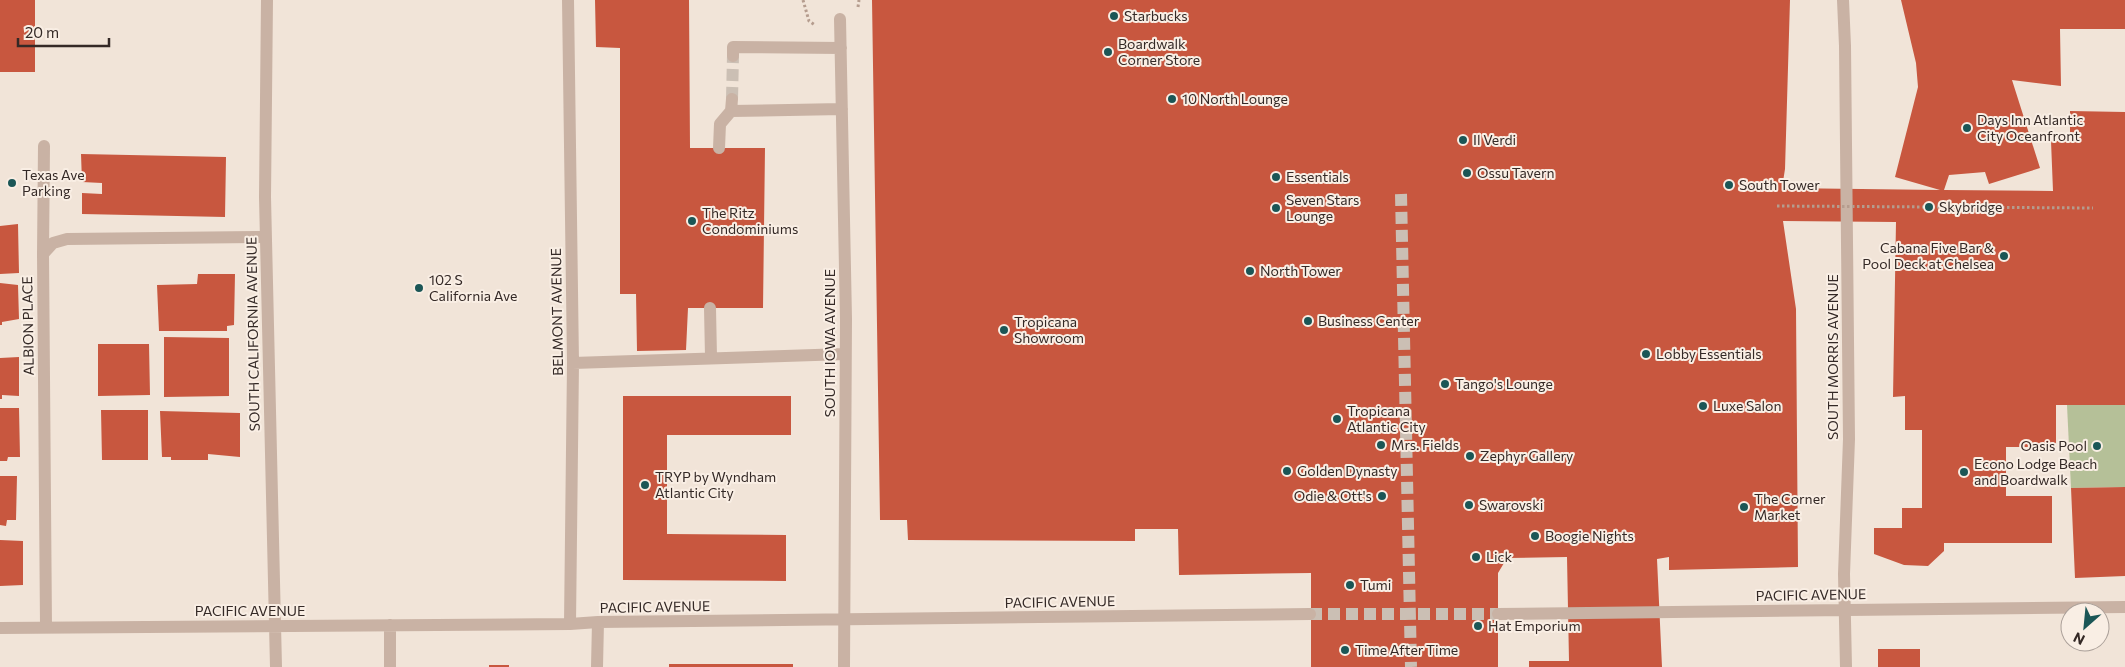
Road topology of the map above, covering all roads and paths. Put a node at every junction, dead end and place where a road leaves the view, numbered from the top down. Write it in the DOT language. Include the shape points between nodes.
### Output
graph roads {
  1 [pos="267,0"];
  2 [pos="568,0"];
  3 [pos="1842,0"];
  4 [pos="840,19"];
  5 [pos="840,48"];
  6 [pos="733,56"];
  7 [pos="842,109"];
  8 [pos="44,146"];
  9 [pos="719,148"];
  10 [pos="1777,206"];
  11 [pos="2093,208"];
  12 [pos="265,237"];
  13 [pos="43,254"];
  14 [pos="710,308"];
  15 [pos="845,354"];
  16 [pos="711,357"];
  17 [pos="573,364"];
  18 [pos="2125,607"];
  19 [pos="1844,610"];
  20 [pos="1310,614"];
  21 [pos="1498,614"];
  22 [pos="843,620"];
  23 [pos="598,622"];
  24 [pos="570,624"];
  25 [pos="390,625"];
  26 [pos="46,626"];
  27 [pos="275,627"];
  28 [pos="0,628"];
  29 [pos="276,667"];
  30 [pos="390,667"];
  31 [pos="598,667"];
  32 [pos="844,667"];
  33 [pos="1846,667"];
  1 -- 12 [label="street, SOUTH CALIFORNIA AVENUE"];
  2 -- 17 [label="street, BELMONT AVENUE"];
  3 -- 19 [label="street, SOUTH MORRIS AVENUE" via="1849,439"];
  4 -- 5 [label="street, SOUTH IOWA AVENUE"];
  5 -- 6 [label="street" via="732,47"];
  5 -- 7 [label="street, SOUTH IOWA AVENUE"];
  7 -- 9 [label="street" via="732,105 720,124"];
  7 -- 15 [label="street, SOUTH IOWA AVENUE"];
  8 -- 13 [label="street, ALBION PLACE"];
  10 -- 11 [label="path, bridge"];
  12 -- 13 [label="street" via="67,239 53,242"];
  12 -- 27 [label="street, SOUTH CALIFORNIA AVENUE"];
  13 -- 26 [label="street, ALBION PLACE"];
  14 -- 16 [label="street"];
  15 -- 16 [label="street"];
  15 -- 22 [label="street, SOUTH IOWA AVENUE"];
  16 -- 17 [label="street"];
  17 -- 24 [label="street, BELMONT AVENUE"];
  18 -- 19 [label="street, PACIFIC AVENUE"];
  19 -- 21 [label="street, PACIFIC AVENUE"];
  19 -- 33 [label="street, SOUTH MORRIS AVENUE"];
  20 -- 22 [label="street, PACIFIC AVENUE"];
  22 -- 23 [label="street, PACIFIC AVENUE"];
  22 -- 32 [label="street, SOUTH IOWA AVENUE"];
  23 -- 24 [label="street, PACIFIC AVENUE"];
  23 -- 31 [label="street"];
  24 -- 25 [label="street, PACIFIC AVENUE"];
  25 -- 27 [label="street, PACIFIC AVENUE"];
  25 -- 30 [label="street"];
  26 -- 27 [label="street, PACIFIC AVENUE"];
  26 -- 28 [label="street, PACIFIC AVENUE"];
  27 -- 29 [label="street, SOUTH CALIFORNIA AVENUE"];
}
